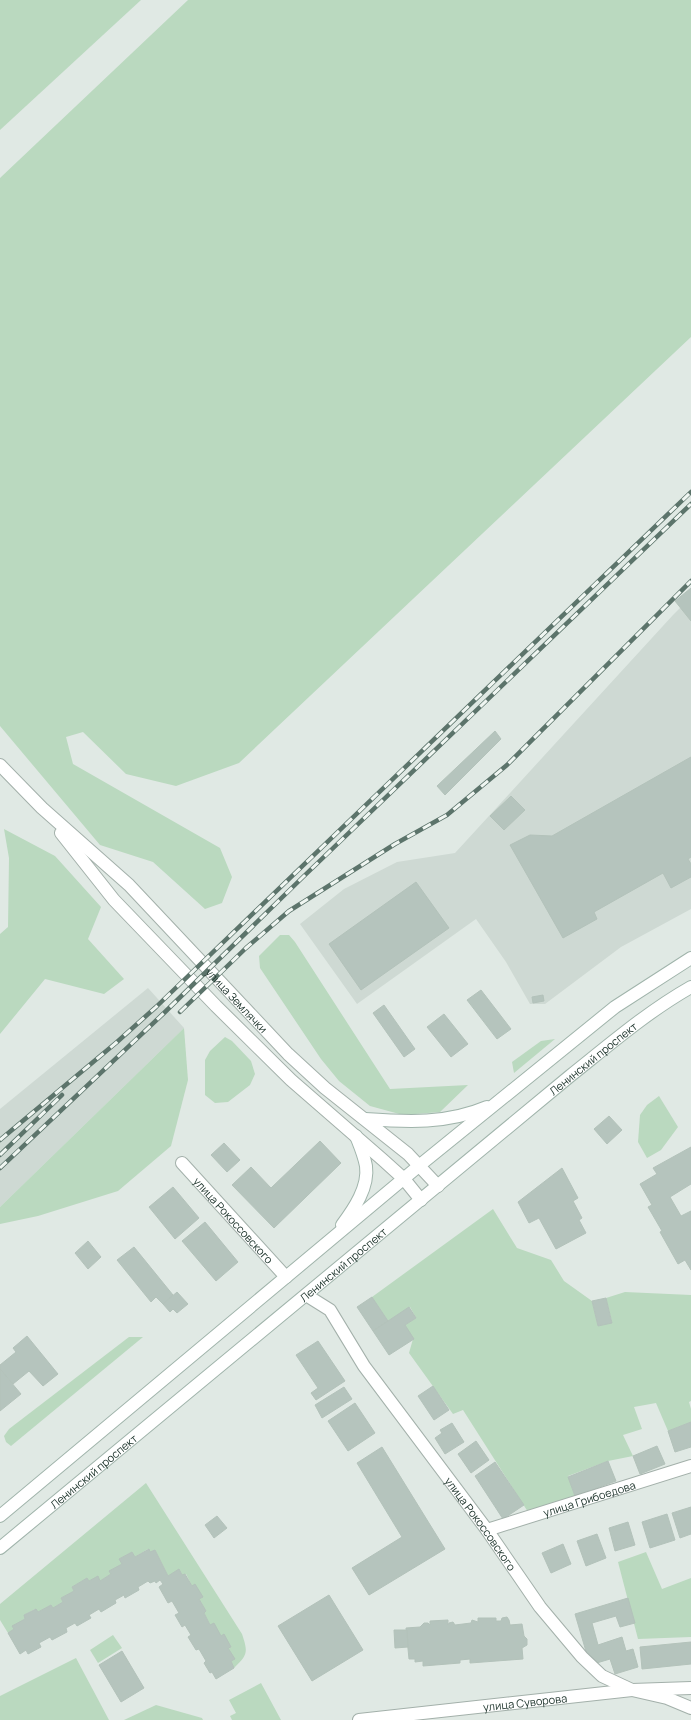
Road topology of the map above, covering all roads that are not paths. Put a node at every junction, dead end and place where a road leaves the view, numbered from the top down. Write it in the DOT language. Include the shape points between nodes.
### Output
graph roads {
  1 [pos="0,765"];
  2 [pos="42,808"];
  3 [pos="691,958"];
  4 [pos="691,987"];
  5 [pos="501,1100"];
  6 [pos="365,1119"];
  7 [pos="356,1136"];
  8 [pos="182,1163"];
  9 [pos="420,1165"];
  10 [pos="404,1179"];
  11 [pos="438,1186"];
  12 [pos="421,1200"];
  13 [pos="335,1236"];
  14 [pos="286,1277"];
  15 [pos="306,1295"];
  16 [pos="691,1466"];
  17 [pos="0,1516"];
  18 [pos="487,1530"];
  19 [pos="0,1548"];
  20 [pos="691,1688"];
  21 [pos="632,1690"];
  22 [pos="691,1708"];
  23 [pos="359,1720"];
  1 -- 2 [label="street, улица Землячки"];
  2 -- 6 [label="street, улица Землячки" via="129,885 288,1054 325,1088"];
  2 -- 7 [label="street, улица Землячки" via="114,900 276,1066"];
  3 -- 5 [label="street" via="615,1007"];
  4 -- 11 [label="street, Ленинский проспект" via="634,1025"];
  5 -- 6 [label="street" via="476,1112 437,1121 398,1122"];
  5 -- 9 [label="street"];
  6 -- 9 [label="street, улица Землячки"];
  7 -- 10 [label="street, улица Землячки"];
  7 -- 13 [label="street" via="366,1167 365,1178 357,1201"];
  8 -- 14 [label="street, улица Рокоссовского"];
  9 -- 10 [label="street"];
  9 -- 11 [label="street, улица Землячки"];
  10 -- 12 [label="street, улица Землячки"];
  10 -- 13 [label="street"];
  11 -- 12 [label="street, Ленинский проспект"];
  12 -- 15 [label="street, Ленинский проспект"];
  13 -- 14 [label="street"];
  14 -- 17 [label="street"];
  15 -- 18 [label="street, улица Рокоссовского" via="330,1310 364,1366"];
  15 -- 19 [label="street, Ленинский проспект"];
  16 -- 18 [label="street, улица Грибоедова"];
  18 -- 21 [label="street, улица Рокоссовского" via="540,1607 582,1657 602,1676"];
  20 -- 21 [label="street, улица Суворова"];
  21 -- 22 [label="street, улица Рокоссовского" via="666,1698"];
  21 -- 23 [label="street, улица Суворова"];
}
